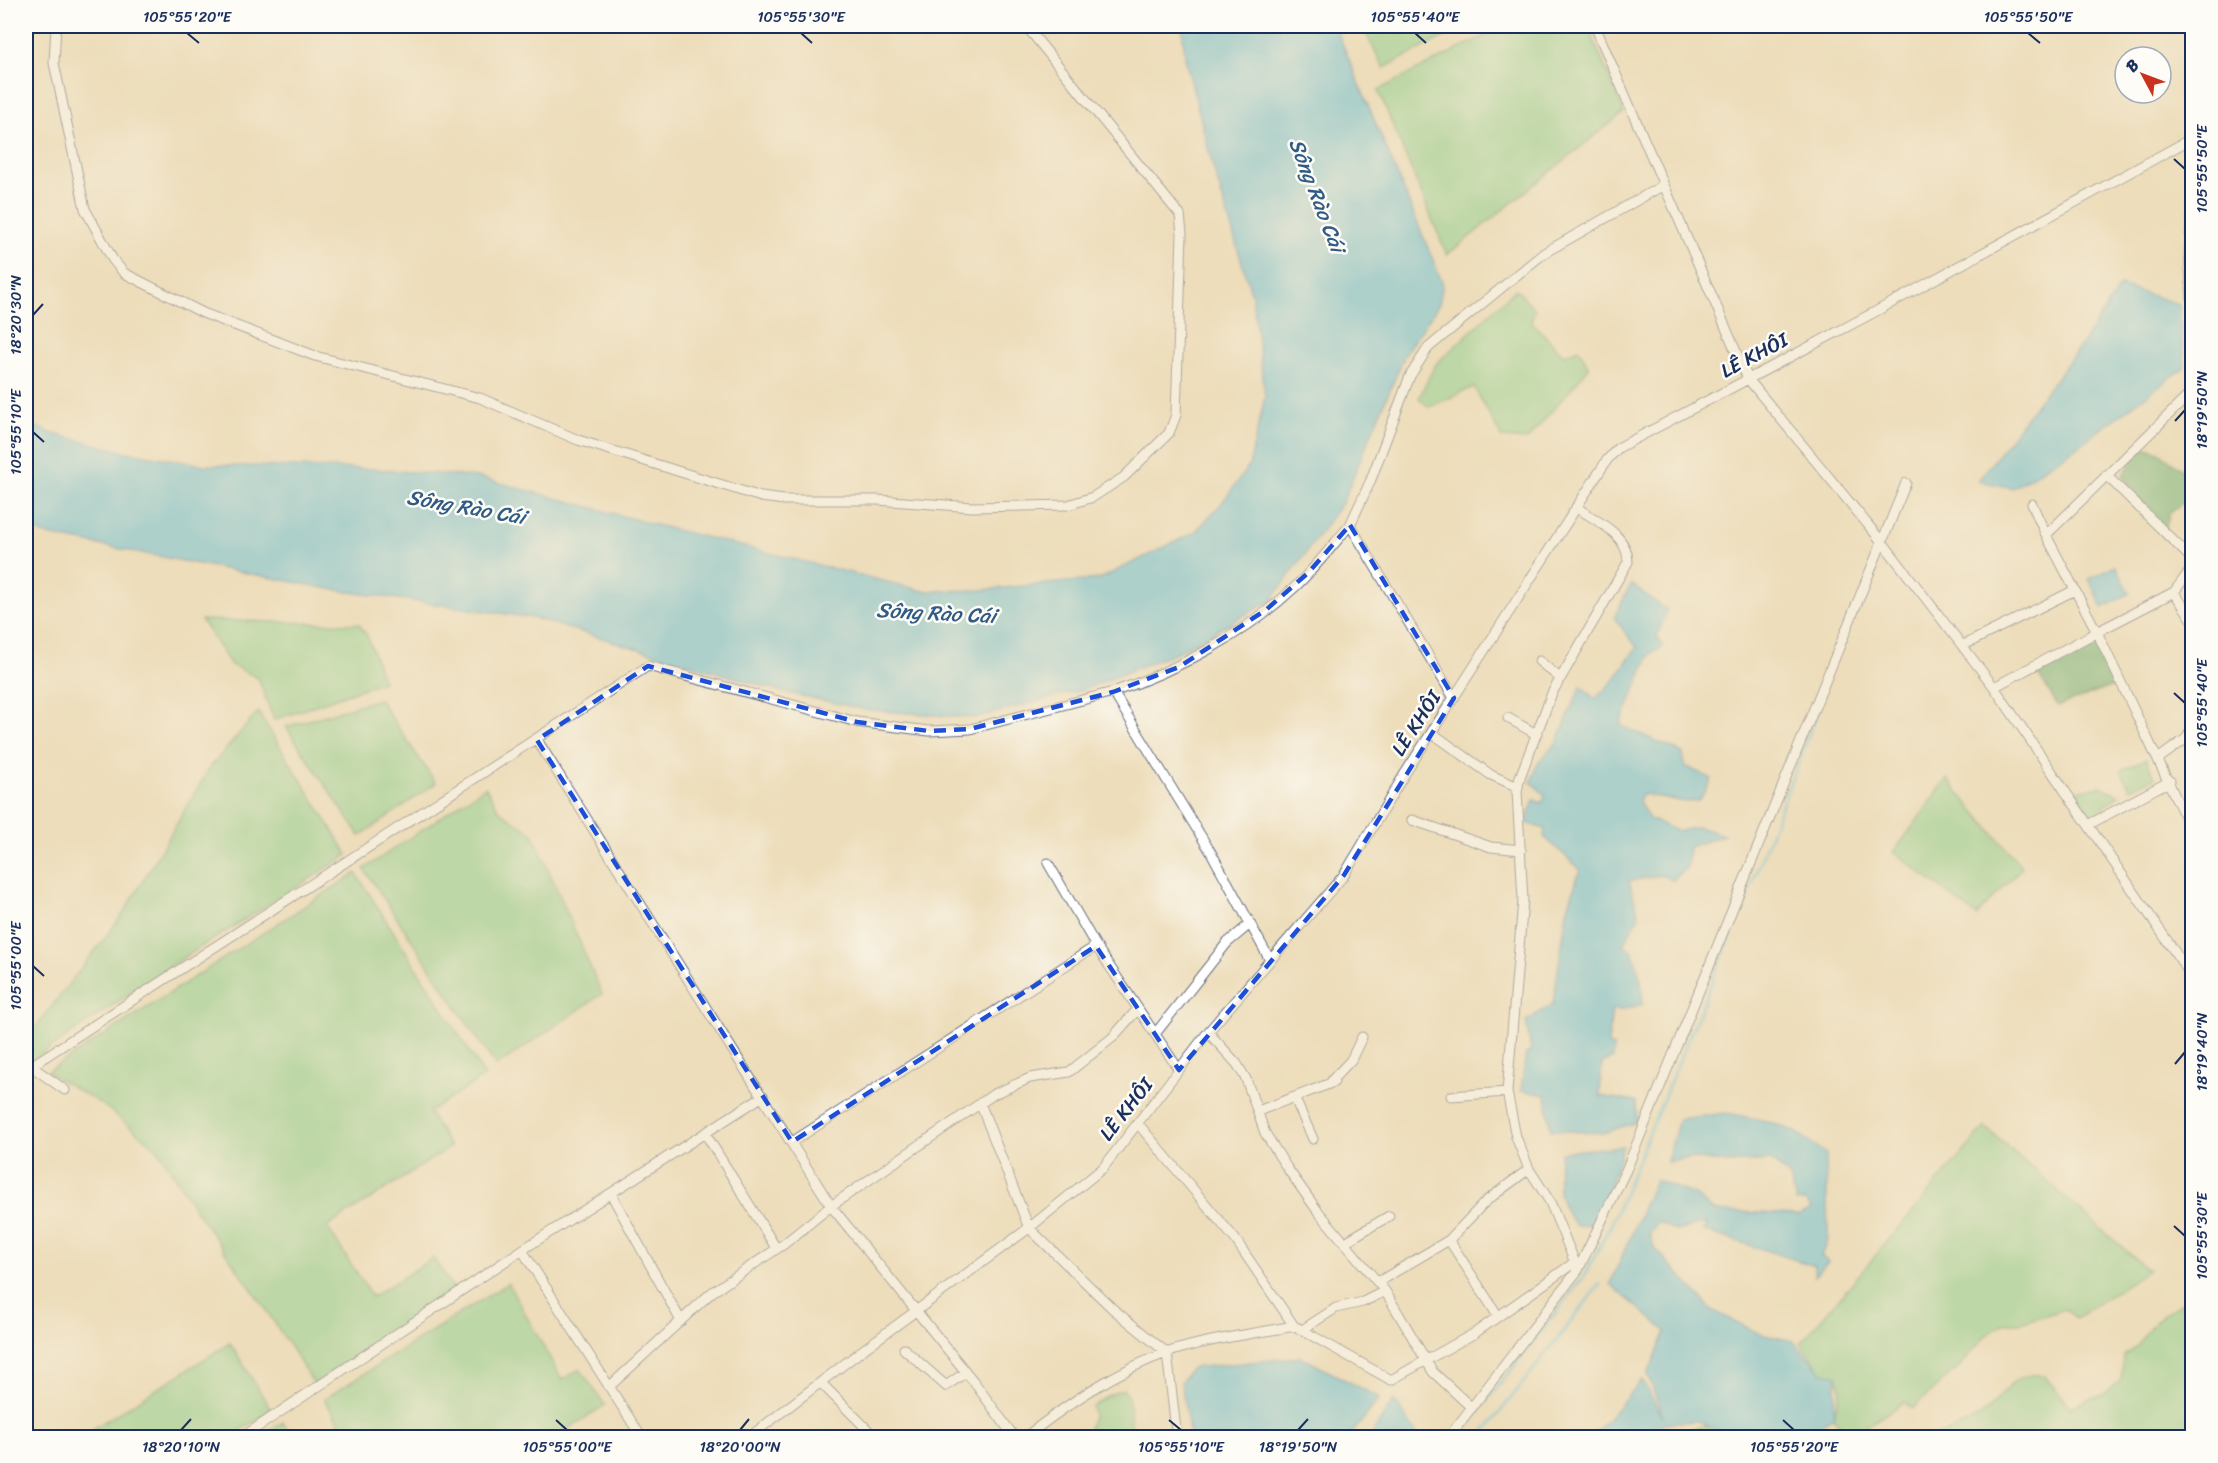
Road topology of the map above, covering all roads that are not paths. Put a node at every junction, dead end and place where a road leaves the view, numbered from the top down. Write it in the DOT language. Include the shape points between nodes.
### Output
graph roads {
  1 [pos="57,26"];
  2 [pos="1026,26"];
  3 [pos="1594,26"];
  4 [pos="2193,145"];
  5 [pos="1662,186"];
  6 [pos="2193,206"];
  7 [pos="2193,299"];
  8 [pos="1748,379"];
  9 [pos="2193,392"];
  10 [pos="2106,475"];
  11 [pos="1906,483"];
  12 [pos="2032,504"];
  13 [pos="1576,507"];
  14 [pos="1350,525"];
  15 [pos="2046,535"];
  16 [pos="1883,543"];
  17 [pos="2192,562"];
  18 [pos="2075,590"];
  19 [pos="2174,592"];
  20 [pos="2193,619"];
  21 [pos="2097,633"];
  22 [pos="1964,645"];
  23 [pos="1539,661"];
  24 [pos="1560,678"];
  25 [pos="1994,687"];
  26 [pos="1113,692"];
  27 [pos="1454,698"];
  28 [pos="1508,718"];
  29 [pos="2193,727"];
  30 [pos="1432,733"];
  31 [pos="1536,734"];
  32 [pos="537,740"];
  33 [pos="2158,759"];
  34 [pos="2170,782"];
  35 [pos="1518,787"];
  36 [pos="1412,820"];
  37 [pos="2088,825"];
  38 [pos="2192,829"];
  39 [pos="1521,850"];
  40 [pos="1048,863"];
  41 [pos="1250,924"];
  42 [pos="1096,946"];
  43 [pos="1270,960"];
  44 [pos="2193,977"];
  45 [pos="1137,1010"];
  46 [pos="1208,1032"];
  47 [pos="1155,1034"];
  48 [pos="1362,1037"];
  49 [pos="28,1064"];
  50 [pos="1179,1070"];
  51 [pos="65,1090"];
  52 [pos="1508,1092"];
  53 [pos="764,1096"];
  54 [pos="1451,1096"];
  55 [pos="1295,1099"];
  56 [pos="980,1103"];
  57 [pos="1258,1111"];
  58 [pos="1138,1125"];
  59 [pos="705,1133"];
  60 [pos="1313,1138"];
  61 [pos="792,1142"];
  62 [pos="1529,1169"];
  63 [pos="610,1194"];
  64 [pos="831,1206"];
  65 [pos="1389,1216"];
  66 [pos="1029,1228"];
  67 [pos="1449,1240"];
  68 [pos="1345,1242"];
  69 [pos="776,1248"];
  70 [pos="522,1250"];
  71 [pos="1577,1266"];
  72 [pos="1378,1282"];
  73 [pos="1384,1291"];
  74 [pos="916,1311"];
  75 [pos="1498,1316"];
  76 [pos="681,1321"];
  77 [pos="1298,1328"];
  78 [pos="904,1349"];
  79 [pos="1167,1353"];
  80 [pos="1427,1362"];
  81 [pos="966,1371"];
  82 [pos="821,1383"];
  83 [pos="609,1387"];
  84 [pos="1472,1408"];
  85 [pos="241,1437"];
  86 [pos="642,1437"];
  87 [pos="748,1437"];
  88 [pos="876,1437"];
  89 [pos="1015,1437"];
  90 [pos="1024,1437"];
  91 [pos="1177,1437"];
  92 [pos="1448,1437"];
  1 -- 2 [label="street" via="54,63 85,209 116,266 136,281 203,313 315,356 480,398 578,440 762,497 994,507 1068,505 1093,497 1143,459 1169,433 1176,415 1180,215"];
  3 -- 5 [label="street"];
  4 -- 8 [label="street, LÊ KHÔI" via="2185,142"];
  5 -- 8 [label="street"];
  5 -- 14 [label="street" via="1544,253 1428,348 1410,376"];
  6 -- 7 [label="street" via="2189,254"];
  8 -- 13 [label="street, LÊ KHÔI" via="1618,448"];
  8 -- 16 [label="street"];
  9 -- 10 [label="street"];
  10 -- 15 [label="street"];
  10 -- 17 [label="street"];
  11 -- 16 [label="street"];
  12 -- 15 [label="street"];
  13 -- 24 [label="street" via="1618,536 1628,562"];
  13 -- 27 [label="street, LÊ KHÔI"];
  14 -- 26 [label="street" via="1301,580 1268,609 1179,667"];
  14 -- 27 [label="street"];
  15 -- 18 [label="street"];
  16 -- 22 [label="street"];
  16 -- 71 [label="street" via="1627,1168"];
  17 -- 19 [label="street"];
  18 -- 21 [label="street"];
  18 -- 22 [label="street"];
  19 -- 20 [label="street"];
  19 -- 21 [label="street"];
  21 -- 25 [label="street"];
  21 -- 33 [label="street"];
  22 -- 25 [label="street"];
  23 -- 24 [label="street"];
  24 -- 31 [label="street"];
  25 -- 37 [label="street"];
  26 -- 32 [label="street" via="970,729 929,731 857,722 648,666"];
  26 -- 41 [label="street"];
  27 -- 30 [label="street, LÊ KHÔI"];
  28 -- 31 [label="street"];
  29 -- 33 [label="street" via="2187,738"];
  30 -- 35 [label="street" via="1491,774"];
  30 -- 43 [label="street, LÊ KHÔI" via="1344,875"];
  31 -- 35 [label="street"];
  32 -- 49 [label="street"];
  32 -- 53 [label="street"];
  33 -- 34 [label="street"];
  34 -- 37 [label="street"];
  34 -- 38 [label="street"];
  35 -- 39 [label="street"];
  36 -- 39 [label="street" via="1491,847"];
  37 -- 44 [label="street"];
  39 -- 52 [label="street" via="1522,918"];
  40 -- 42 [label="street"];
  41 -- 43 [label="street"];
  41 -- 47 [label="street" via="1227,943"];
  42 -- 45 [label="street"];
  42 -- 61 [label="street"];
  43 -- 46 [label="street, LÊ KHÔI"];
  45 -- 47 [label="street"];
  45 -- 56 [label="street" via="1112,1038 1069,1072 1030,1078"];
  46 -- 50 [label="street, LÊ KHÔI"];
  46 -- 57 [label="street" via="1237,1064"];
  47 -- 50 [label="street"];
  48 -- 55 [label="street" via="1351,1060 1333,1081"];
  49 -- 51 [label="street"];
  50 -- 58 [label="street, LÊ KHÔI"];
  52 -- 54 [label="street"];
  52 -- 62 [label="street" via="1516,1137"];
  53 -- 59 [label="street"];
  53 -- 61 [label="street"];
  55 -- 57 [label="street"];
  55 -- 60 [label="street"];
  56 -- 64 [label="street"];
  56 -- 66 [label="street"];
  57 -- 68 [label="street" via="1277,1155"];
  58 -- 66 [label="street, LÊ KHÔI" via="1103,1168"];
  58 -- 77 [label="street" via="1234,1239"];
  59 -- 63 [label="street"];
  59 -- 69 [label="street"];
  61 -- 64 [label="street"];
  62 -- 67 [label="street" via="1486,1201"];
  62 -- 71 [label="street" via="1550,1202"];
  63 -- 70 [label="street"];
  63 -- 76 [label="street"];
  64 -- 69 [label="street"];
  64 -- 74 [label="street"];
  65 -- 68 [label="street"];
  66 -- 74 [label="street, LÊ KHÔI"];
  66 -- 79 [label="street" via="1113,1309"];
  67 -- 72 [label="street"];
  67 -- 75 [label="street"];
  68 -- 72 [label="street"];
  69 -- 76 [label="street" via="711,1293"];
  70 -- 83 [label="street"];
  70 -- 85 [label="street"];
  71 -- 75 [label="street"];
  71 -- 84 [label="street"];
  72 -- 73 [label="street"];
  73 -- 77 [label="street" via="1363,1302 1336,1308"];
  73 -- 80 [label="street"];
  74 -- 81 [label="street"];
  74 -- 82 [label="street, LÊ KHÔI"];
  75 -- 80 [label="street"];
  76 -- 83 [label="street"];
  77 -- 79 [label="street"];
  77 -- 80 [label="street" via="1386,1379"];
  78 -- 81 [label="street" via="946,1386"];
  79 -- 90 [label="street" via="1073,1401"];
  79 -- 91 [label="street"];
  80 -- 84 [label="street"];
  81 -- 89 [label="street"];
  82 -- 87 [label="street, LÊ KHÔI"];
  82 -- 88 [label="street"];
  83 -- 86 [label="street"];
  84 -- 92 [label="street"];
}
